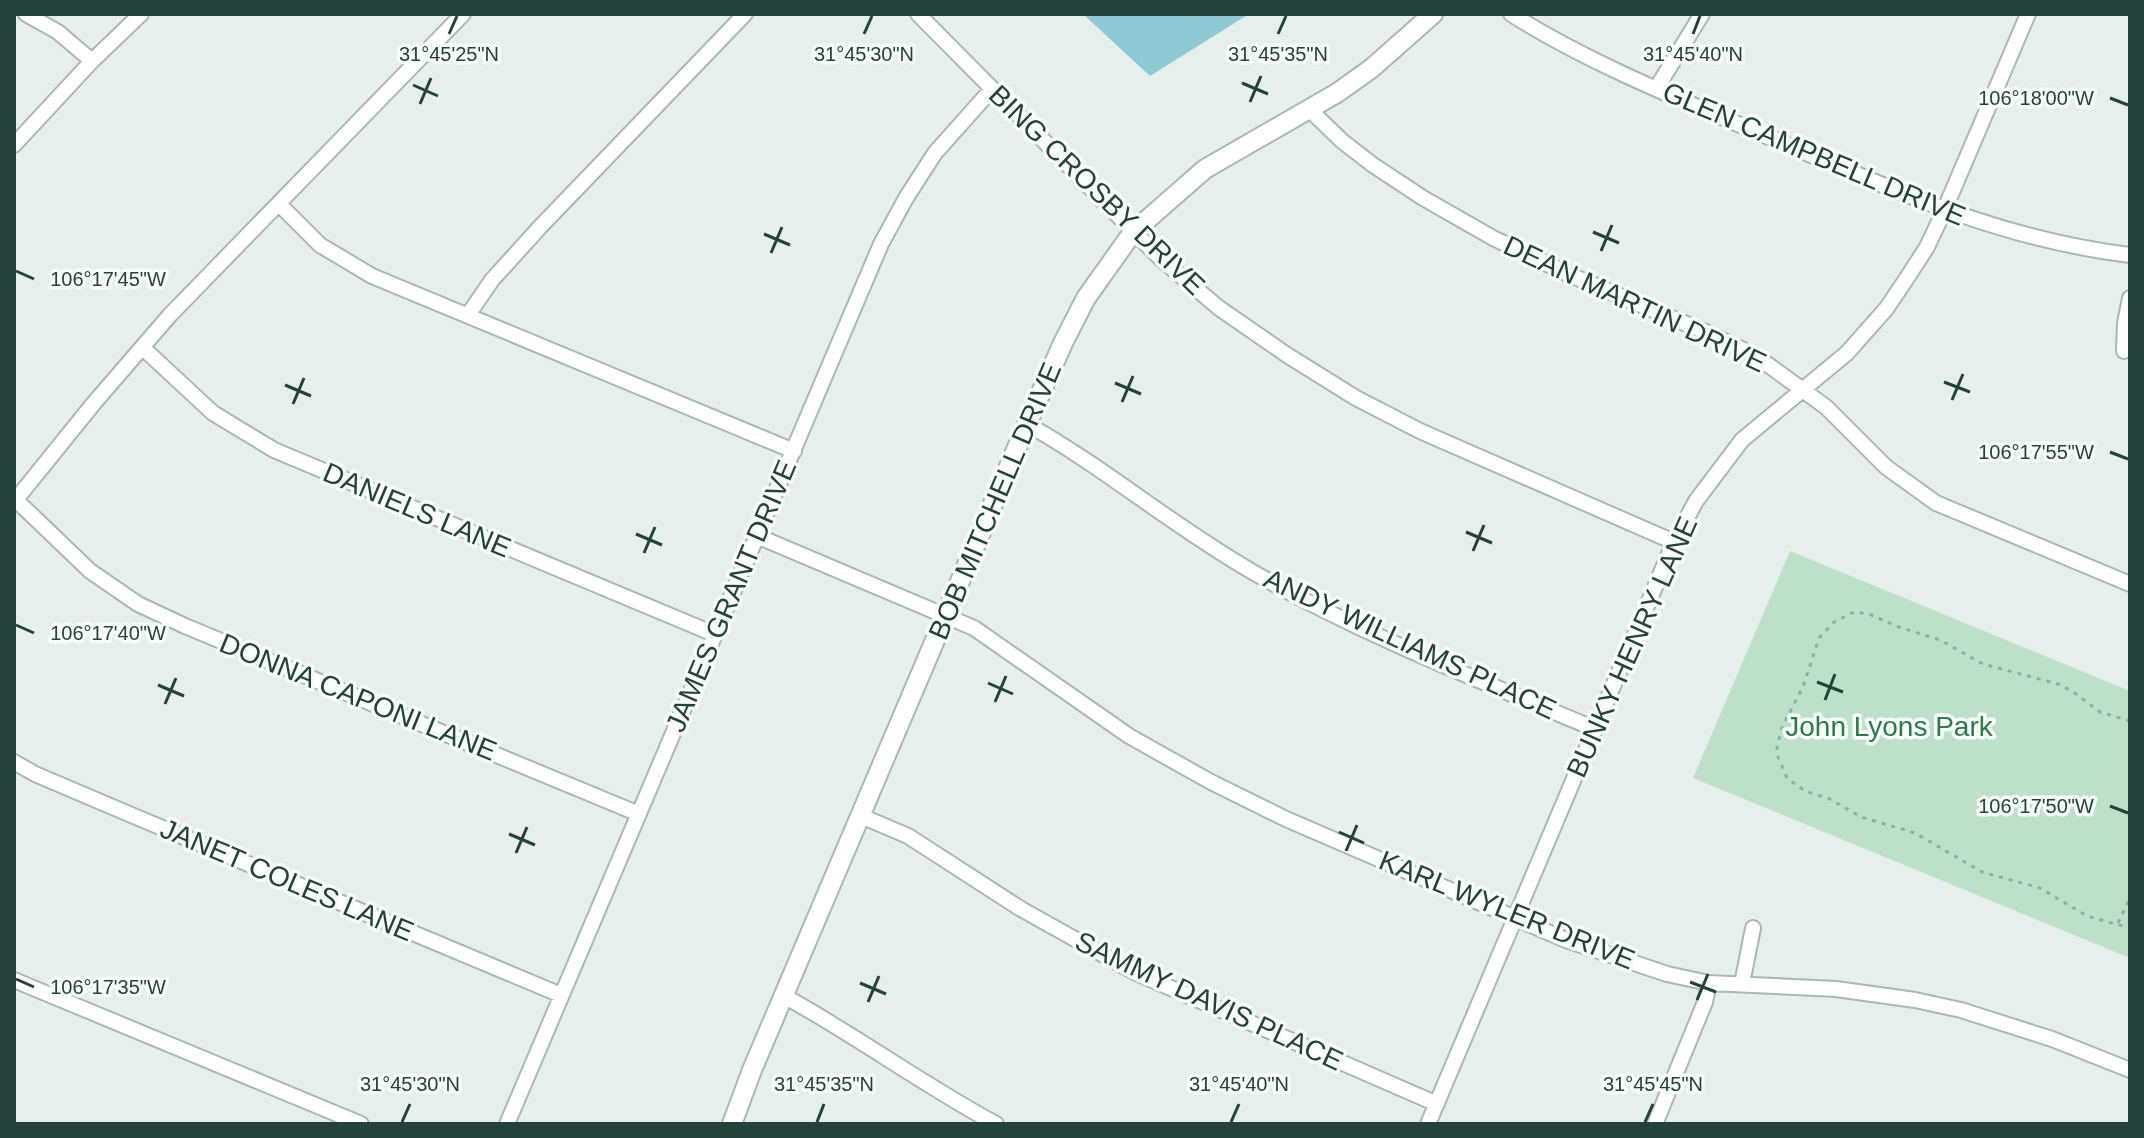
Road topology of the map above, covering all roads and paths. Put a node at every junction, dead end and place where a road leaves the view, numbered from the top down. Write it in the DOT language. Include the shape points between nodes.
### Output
graph roads {
  1 [pos="26,14"];
  2 [pos="141,14"];
  3 [pos="463,14"];
  4 [pos="745,14"];
  5 [pos="918,14"];
  6 [pos="1433,14"];
  7 [pos="1511,14"];
  8 [pos="1702,14"];
  9 [pos="2028,14"];
  10 [pos="92,61"];
  11 [pos="992,89"];
  12 [pos="1656,89"];
  13 [pos="1309,109"];
  14 [pos="14,145"];
  15 [pos="280,205"];
  16 [pos="1944,211"];
  17 [pos="1133,232"];
  18 [pos="2130,255"];
  19 [pos="2130,298"];
  20 [pos="468,315"];
  21 [pos="143,348"];
  22 [pos="2124,351"];
  23 [pos="1804,389"];
  24 [pos="1027,424"];
  25 [pos="794,451"];
  26 [pos="15,501"];
  27 [pos="757,536"];
  28 [pos="1674,542"];
  29 [pos="2130,584"];
  30 [pos="945,616"];
  31 [pos="714,634"];
  32 [pos="2130,721"];
  33 [pos="1595,729"];
  34 [pos="14,762"];
  35 [pos="639,814"];
  36 [pos="861,816"];
  37 [pos="2130,898"];
  38 [pos="1515,918"];
  39 [pos="2117,924"];
  40 [pos="1753,928"];
  41 [pos="2130,928"];
  42 [pos="14,980"];
  43 [pos="1709,983"];
  44 [pos="1742,984"];
  45 [pos="561,995"];
  46 [pos="784,996"];
  47 [pos="2130,1070"];
  48 [pos="1437,1104"];
  49 [pos="974,1119"];
  50 [pos="361,1124"];
  51 [pos="507,1124"];
  52 [pos="732,1124"];
  53 [pos="996,1124"];
  54 [pos="1428,1124"];
  55 [pos="1655,1124"];
  1 -- 10 [label="street"];
  2 -- 10 [label="street"];
  3 -- 15 [label="street"];
  4 -- 20 [label="street" via="540,227"];
  5 -- 11 [label="street, BING CROSBY DRIVE"];
  6 -- 13 [label="street, BOB MITCHELL DRIVE" via="1372,68"];
  7 -- 12 [label="street, GLEN CAMPBELL DRIVE"];
  8 -- 12 [label="street"];
  9 -- 16 [label="street, BUNKY HENRY LANE"];
  10 -- 14 [label="street"];
  11 -- 17 [label="street, BING CROSBY DRIVE"];
  11 -- 25 [label="street, JAMES GRANT DRIVE" via="935,153 906,198 881,244"];
  12 -- 16 [label="street, GLEN CAMPBELL DRIVE"];
  13 -- 17 [label="street, BOB MITCHELL DRIVE" via="1205,169"];
  13 -- 23 [label="street, DEAN MARTIN DRIVE" via="1373,165 1481,231 1756,356"];
  15 -- 20 [label="street" via="333,254"];
  15 -- 21 [label="street"];
  16 -- 18 [label="street, GLEN CAMPBELL DRIVE" via="2054,243"];
  16 -- 23 [label="street, BUNKY HENRY LANE" via="1886,309 1847,353"];
  17 -- 24 [label="street, BOB MITCHELL DRIVE" via="1086,298"];
  17 -- 28 [label="street, BING CROSBY DRIVE" via="1219,308 1356,398"];
  19 -- 22 [label="street"];
  20 -- 25 [label="street"];
  21 -- 26 [label="street"];
  21 -- 31 [label="street, DANIELS LANE" via="213,413 265,446"];
  23 -- 28 [label="street, BUNKY HENRY LANE" via="1742,440 1696,501"];
  23 -- 29 [label="street, DEAN MARTIN DRIVE" via="1886,467 1936,503"];
  24 -- 30 [label="street, BOB MITCHELL DRIVE"];
  24 -- 33 [label="street, ANDY WILLIAMS PLACE" via="1072,449 1188,532 1300,598"];
  25 -- 27 [label="street, JAMES GRANT DRIVE"];
  26 -- 35 [label="street, DONNA CAPONI LANE" via="90,571 138,604"];
  27 -- 30 [label="street, KARL WYLER DRIVE"];
  27 -- 31 [label="street, JAMES GRANT DRIVE"];
  28 -- 33 [label="street, BUNKY HENRY LANE"];
  30 -- 36 [label="street, BOB MITCHELL DRIVE"];
  30 -- 38 [label="street, KARL WYLER DRIVE" via="974,628 1129,736 1211,782"];
  31 -- 35 [label="street, JAMES GRANT DRIVE"];
  32 -- 39 [label="path" via="2100,712 2058,684 1983,664 1940,640 1854,612 1819,638 1777,746 1787,778 1805,791 1861,817 1924,837 1982,872 2040,888 2076,910"];
  33 -- 38 [label="street, BUNKY HENRY LANE"];
  34 -- 45 [label="street, JANET COLES LANE"];
  35 -- 45 [label="street, JAMES GRANT DRIVE"];
  36 -- 46 [label="street, BOB MITCHELL DRIVE"];
  36 -- 48 [label="street, SAMMY DAVIS PLACE" via="908,836 1021,909 1134,972"];
  37 -- 39 [label="path"];
  38 -- 43 [label="street, KARL WYLER DRIVE" via="1614,958"];
  38 -- 48 [label="street, BUNKY HENRY LANE"];
  39 -- 41 [label="path"];
  40 -- 44 [label="street"];
  42 -- 50 [label="street"];
  43 -- 44 [label="street, KARL WYLER DRIVE"];
  43 -- 55 [label="street"];
  44 -- 47 [label="street, KARL WYLER DRIVE" via="1836,989 1961,1010"];
  45 -- 51 [label="street, JAMES GRANT DRIVE"];
  46 -- 49 [label="street"];
  46 -- 52 [label="street, BOB MITCHELL DRIVE"];
  48 -- 54 [label="street, BUNKY HENRY LANE"];
  49 -- 53 [label="street"];
}
